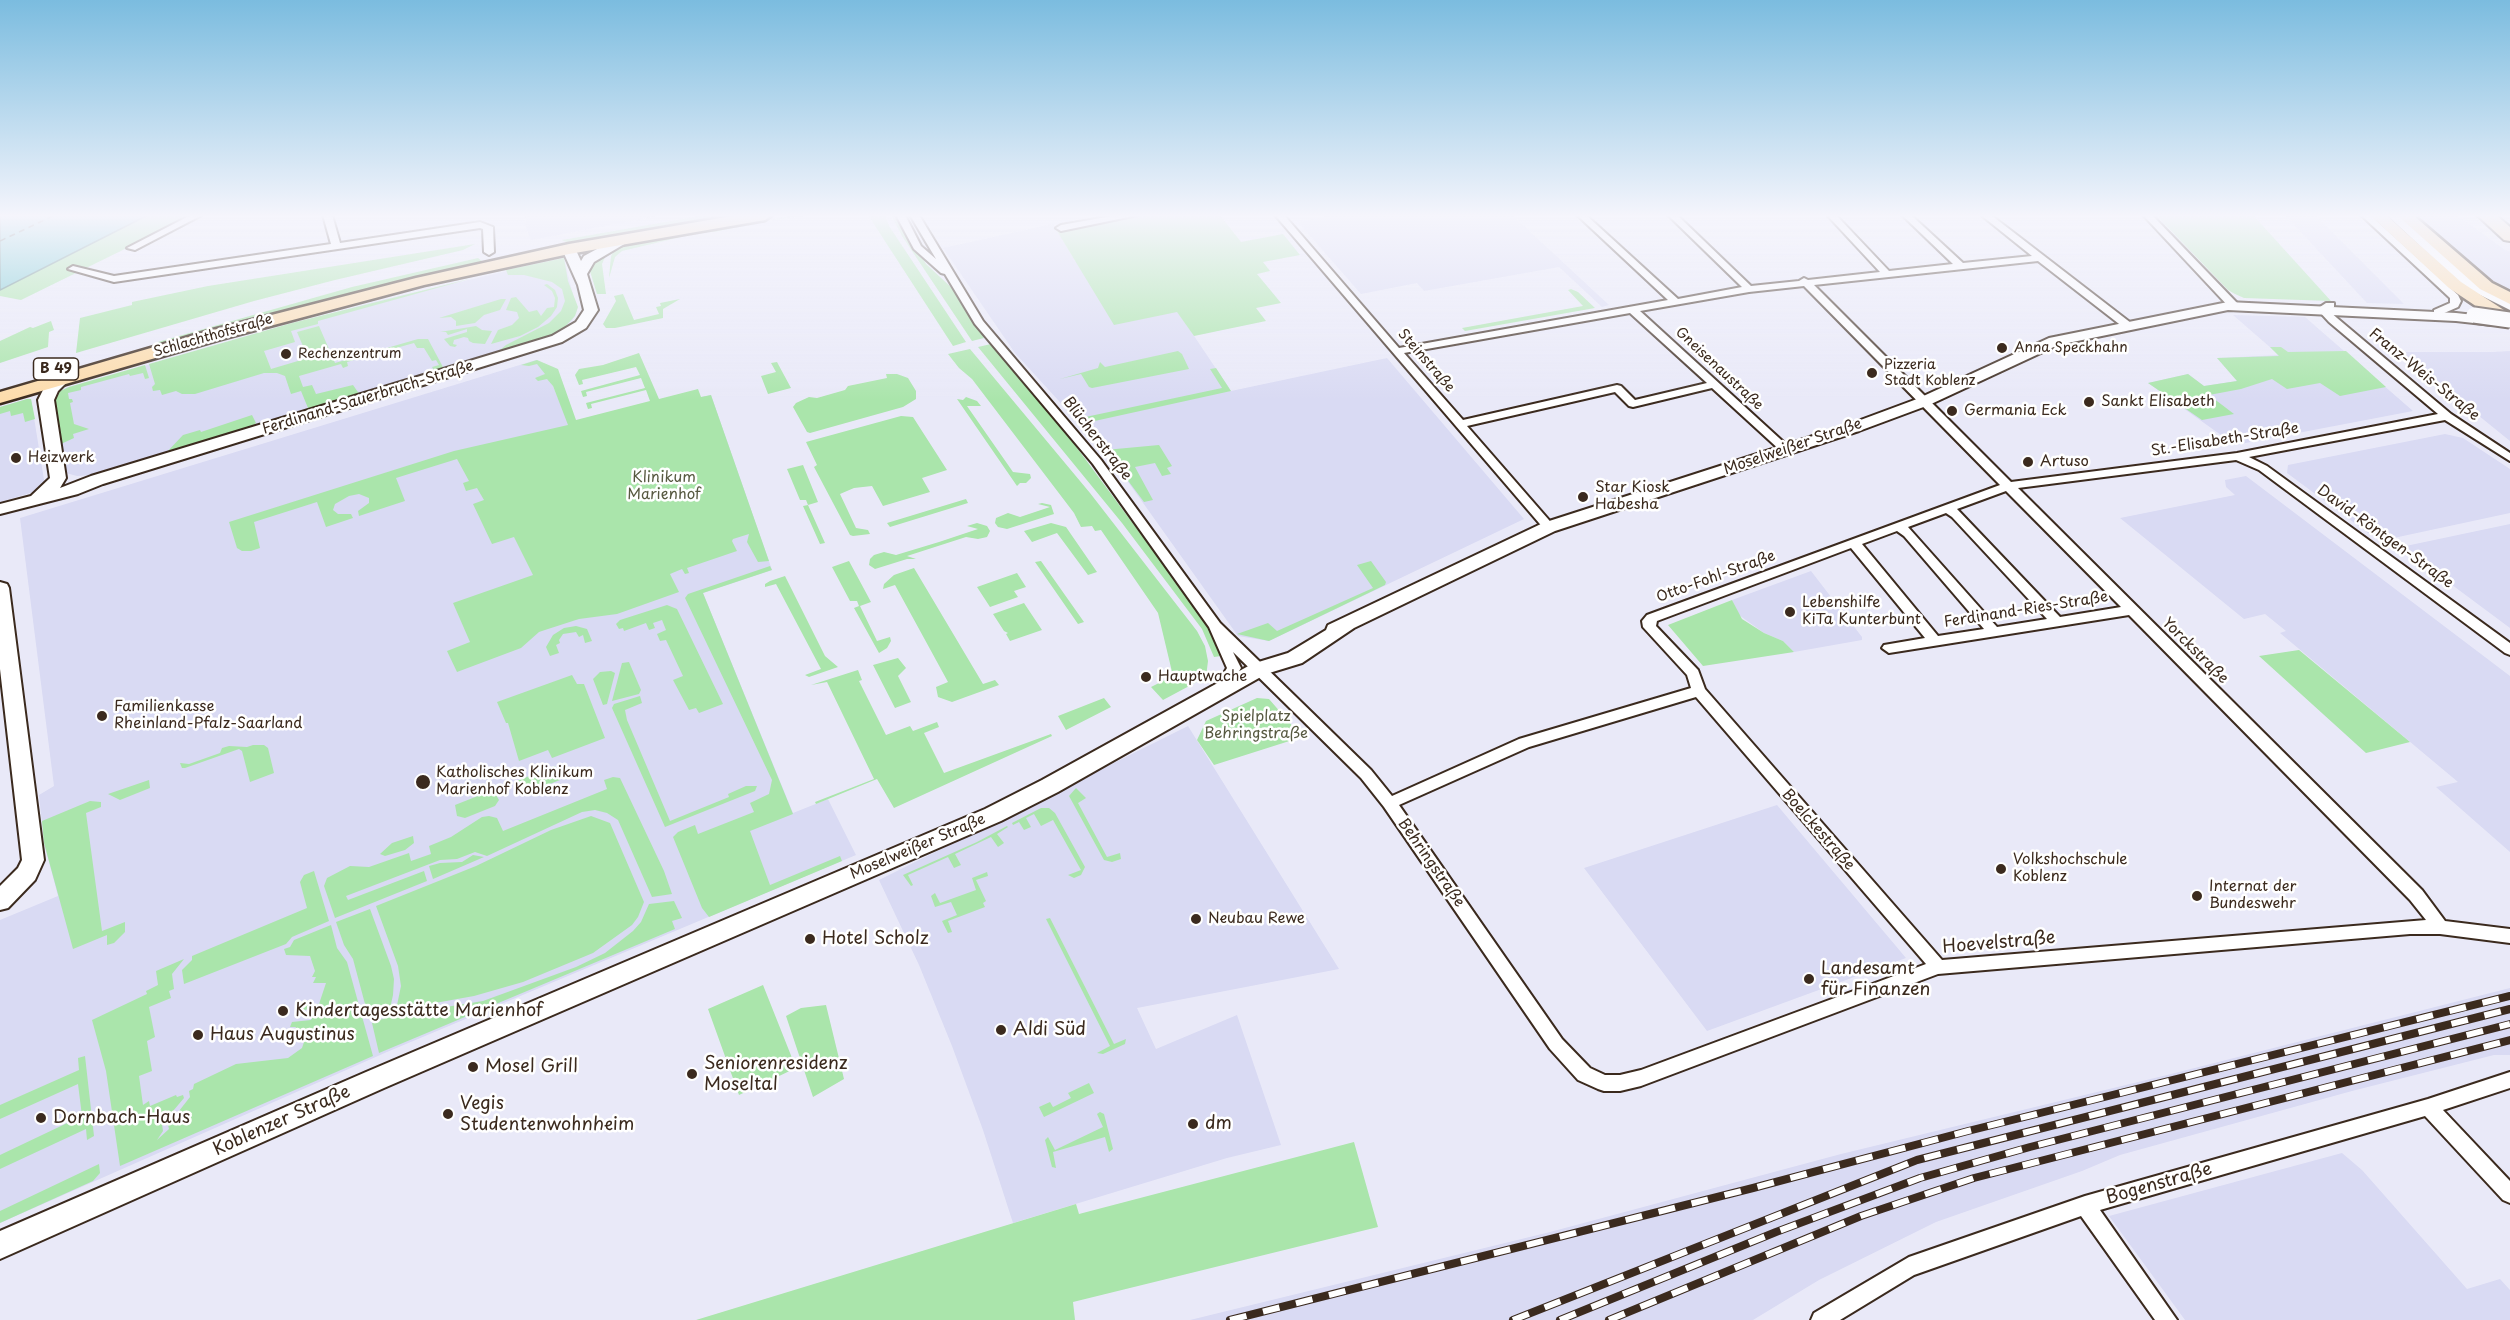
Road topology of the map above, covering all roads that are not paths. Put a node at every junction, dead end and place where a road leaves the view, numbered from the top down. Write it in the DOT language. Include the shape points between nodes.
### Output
graph roads {
  1 [pos="950,276"];
  2 [pos="104,277"];
  3 [pos="130,277"];
  4 [pos="428,277"];
  5 [pos="581,277"];
  6 [pos="1333,277"];
  7 [pos="1648,277"];
  8 [pos="1736,277"];
  9 [pos="1849,277"];
  10 [pos="2063,277"];
  11 [pos="2211,277"];
  12 [pos="2433,277"];
  13 [pos="2446,277"];
  14 [pos="2459,277"];
  15 [pos="2475,277"];
  16 [pos="1804,281"];
  17 [pos="1749,289"];
  18 [pos="2510,299"];
  19 [pos="1675,301"];
  20 [pos="2242,306"];
  21 [pos="2510,306"];
  22 [pos="1632,309"];
  23 [pos="2331,309"];
  24 [pos="2478,311"];
  25 [pos="2438,312"];
  26 [pos="2510,313"];
  27 [pos="2510,322"];
  28 [pos="2127,325"];
  29 [pos="2351,333"];
  30 [pos="140,350"];
  31 [pos="113,351"];
  32 [pos="1398,351"];
  33 [pos="61,380"];
  34 [pos="1713,385"];
  35 [pos="3,394"];
  36 [pos="46,397"];
  37 [pos="1923,402"];
  38 [pos="2447,416"];
  39 [pos="1460,424"];
  40 [pos="1786,450"];
  41 [pos="2237,456"];
  42 [pos="2510,458"];
  43 [pos="58,478"];
  44 [pos="97,480"];
  45 [pos="2007,486"];
  46 [pos="23,503"];
  47 [pos="1947,508"];
  48 [pos="0,509"];
  49 [pos="1899,526"];
  50 [pos="1549,527"];
  51 [pos="1852,543"];
  52 [pos="0,588"];
  53 [pos="2132,610"];
  54 [pos="1649,621"];
  55 [pos="2057,622"];
  56 [pos="1215,626"];
  57 [pos="1994,632"];
  58 [pos="1935,641"];
  59 [pos="1889,648"];
  60 [pos="2510,650"];
  61 [pos="1259,669"];
  62 [pos="1220,691"];
  63 [pos="1699,691"];
  64 [pos="1389,803"];
  65 [pos="0,901"];
  66 [pos="2440,927"];
  67 [pos="2510,936"];
  68 [pos="1938,967"];
  69 [pos="565,998"];
  70 [pos="1584,1074"];
  71 [pos="2510,1080"];
  72 [pos="2428,1107"];
  73 [pos="2510,1194"];
  74 [pos="2085,1205"];
  75 [pos="0,1245"];
  76 [pos="1821,1320"];
  77 [pos="2167,1320"];
  1 -- 56 [label="street, Blücherstraße" via="993,340 1097,462"];
  2 -- 3 [label="street"];
  4 -- 30 [label="main road, Schlachthofstraße / B 49"];
  5 -- 44 [label="street, Ferdinand-Sauerbruch-Straße" via="591,310 581,325 557,339"];
  6 -- 32 [label="street, Steinstraße"];
  7 -- 19 [label="street"];
  8 -- 17 [label="street"];
  9 -- 16 [label="street"];
  10 -- 28 [label="street"];
  11 -- 20 [label="street"];
  12 -- 25 [label="street" via="2456,301"];
  13 -- 24 [label="main road"];
  14 -- 21 [label="street" via="2476,290"];
  15 -- 18 [label="main road"];
  16 -- 17 [label="street"];
  16 -- 37 [label="street, Yorckstraße"];
  17 -- 19 [label="street"];
  19 -- 22 [label="street"];
  20 -- 23 [label="street, Moselweißer Straße"];
  20 -- 28 [label="street, Moselweißer Straße"];
  22 -- 32 [label="street"];
  22 -- 34 [label="street, Gneisenaustraße"];
  23 -- 24 [label="street, Moselweißer Straße"];
  23 -- 25 [label="street, Moselweißer Straße"];
  23 -- 29 [label="street, Franz-Weis-Straße"];
  23 -- 29 [label="street, Franz-Weis-Straße"];
  24 -- 25 [label="street, Moselweißer Straße"];
  24 -- 26 [label="street"];
  24 -- 27 [label="main road"];
  28 -- 37 [label="street, Moselweißer Straße" via="2033,349"];
  29 -- 38 [label="street, Franz-Weis-Straße"];
  30 -- 31 [label="main road, Schlachthofstraße / B 49"];
  30 -- 33 [label="main road, Schlachthofstraße / B 49"];
  31 -- 33 [label="main road"];
  31 -- 35 [label="main road, Schlachthofstraße / B 49"];
  32 -- 39 [label="street, Steinstraße"];
  33 -- 35 [label="main road, Schlachthofstraße / B 49"];
  33 -- 36 [label="street"];
  34 -- 39 [label="street" via="1633,404 1617,388"];
  34 -- 40 [label="street, Gneisenaustraße"];
  35 -- 36 [label="street"];
  36 -- 43 [label="street"];
  37 -- 40 [label="street, Moselweißer Straße"];
  37 -- 45 [label="street, Yorckstraße"];
  38 -- 41 [label="street, St.-Elisabeth-Straße"];
  38 -- 42 [label="street, Franz-Weis-Straße"];
  39 -- 50 [label="street, Steinstraße"];
  40 -- 50 [label="street, Moselweißer Straße"];
  41 -- 45 [label="street, St.-Elisabeth-Straße"];
  41 -- 60 [label="street, David-Röntgen-Straße" via="2263,468"];
  43 -- 44 [label="street, Ferdinand-Sauerbruch-Straße" via="73,482"];
  43 -- 46 [label="street, Ferdinand-Sauerbruch-Straße" via="49,490"];
  44 -- 46 [label="street, Ferdinand-Sauerbruch-Straße"];
  45 -- 47 [label="street, Otto-Fohl-Straße"];
  45 -- 53 [label="street, Yorckstraße"];
  46 -- 48 [label="street, Ferdinand-Sauerbruch-Straße"];
  47 -- 49 [label="street, Otto-Fohl-Straße"];
  47 -- 55 [label="street"];
  49 -- 51 [label="street, Otto-Fohl-Straße"];
  49 -- 57 [label="street"];
  50 -- 61 [label="street, Moselweißer Straße" via="1347,625 1295,657"];
  51 -- 54 [label="street, Otto-Fohl-Straße" via="1800,569"];
  51 -- 58 [label="street"];
  52 -- 65 [label="street" via="33,860 27,873"];
  53 -- 55 [label="street, Ferdinand-Ries-Straße"];
  53 -- 66 [label="street, Yorckstraße" via="2416,895"];
  54 -- 63 [label="street, Boelckestraße" via="1660,639 1693,673"];
  55 -- 57 [label="street, Ferdinand-Ries-Straße"];
  56 -- 61 [label="street, Blücherstraße"];
  56 -- 62 [label="street, Blücherstraße" via="1234,668"];
  57 -- 58 [label="street, Ferdinand-Ries-Straße"];
  58 -- 59 [label="street, Ferdinand-Ries-Straße"];
  61 -- 62 [label="street, Moselweißer Straße"];
  61 -- 64 [label="street, Behringstraße" via="1366,774"];
  62 -- 69 [label="street, Moselweißer Straße" via="993,815"];
  63 -- 64 [label="street" via="1524,744"];
  63 -- 68 [label="street, Boelckestraße"];
  64 -- 70 [label="street, Behringstraße" via="1556,1044"];
  66 -- 67 [label="street, Hoevelstraße"];
  66 -- 68 [label="street, Hoevelstraße"];
  68 -- 70 [label="street, Hoevelstraße" via="1641,1078 1604,1083"];
  69 -- 75 [label="street, Koblenzer Straße"];
  71 -- 72 [label="street, Bogenstraße"];
  72 -- 73 [label="street"];
  72 -- 74 [label="street, Bogenstraße"];
  74 -- 76 [label="street, Bogenstraße" via="1909,1268"];
  74 -- 77 [label="street"];
}
